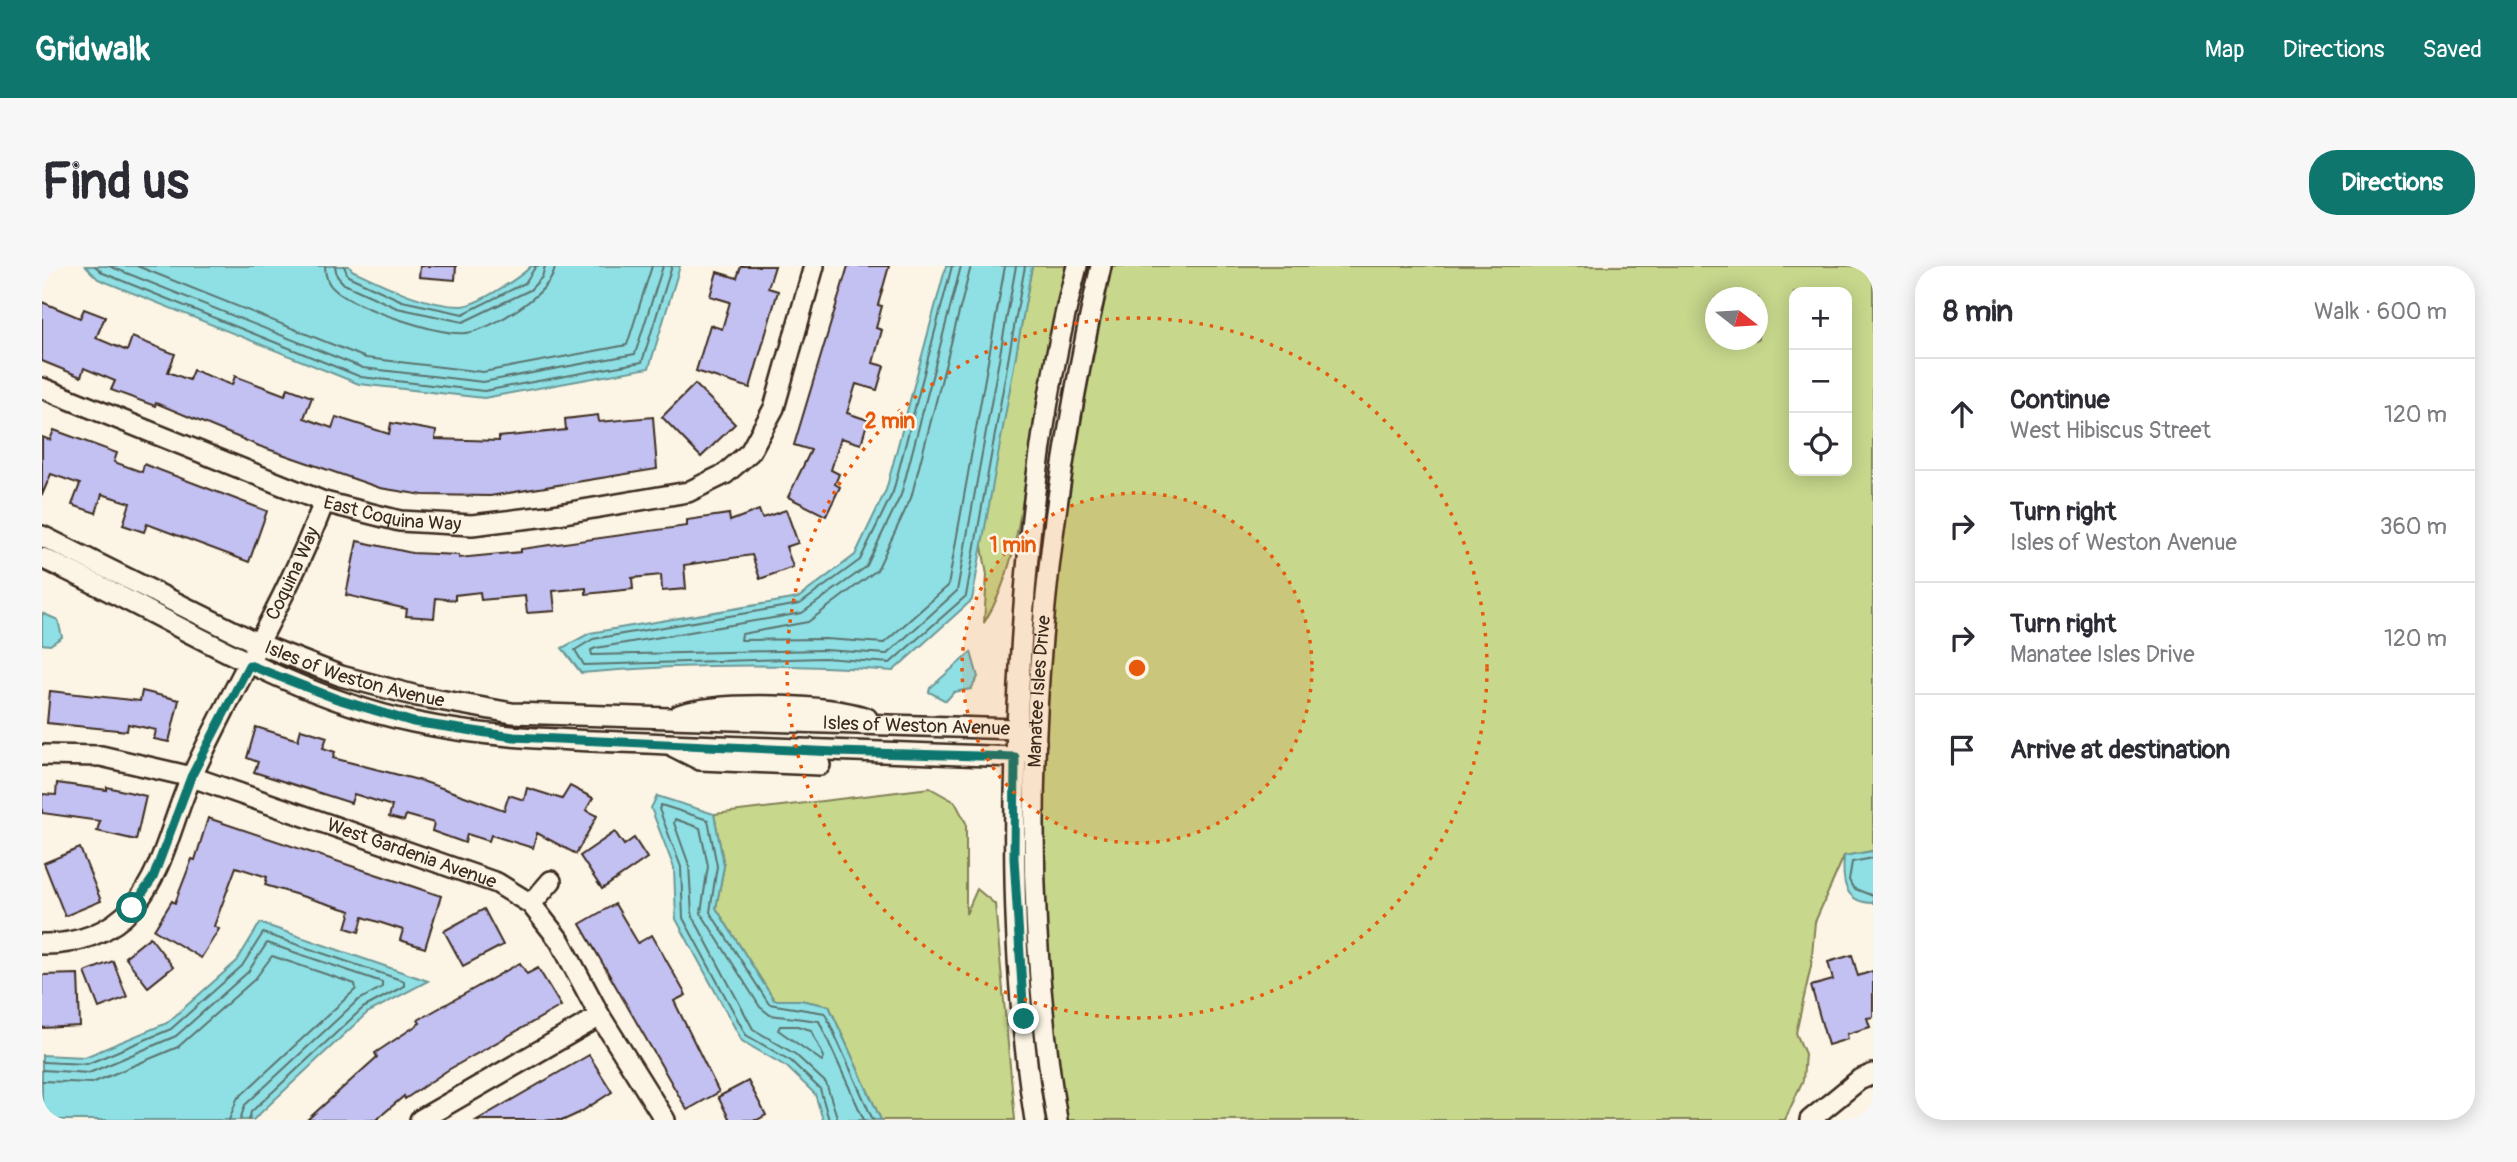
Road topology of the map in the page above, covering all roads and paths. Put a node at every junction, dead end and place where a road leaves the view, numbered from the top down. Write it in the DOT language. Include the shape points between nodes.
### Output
graph roads {
  1 [pos="814,266"];
  2 [pos="1077,266"];
  3 [pos="1101,266"];
  4 [pos="42,388"];
  5 [pos="324,502"];
  6 [pos="42,536"];
  7 [pos="42,558"];
  8 [pos="259,644"];
  9 [pos="249,665"];
  10 [pos="666,719"];
  11 [pos="733,722"];
  12 [pos="838,724"];
  13 [pos="892,726"];
  14 [pos="1016,729"];
  15 [pos="1036,742"];
  16 [pos="836,752"];
  17 [pos="888,753"];
  18 [pos="731,754"];
  19 [pos="42,755"];
  20 [pos="1015,757"];
  21 [pos="191,777"];
  22 [pos="551,881"];
  23 [pos="531,904"];
  24 [pos="42,944"];
  25 [pos="600,1016"];
  26 [pos="1873,1074"];
  27 [pos="420,1120"];
  28 [pos="665,1120"];
  29 [pos="1035,1120"];
  30 [pos="1057,1120"];
  31 [pos="1810,1120"];
  1 -- 5 [label="street, East Coquina Way" via="774,408 750,452 725,474 688,492 472,524 400,522"];
  2 -- 14 [label="street, Manatee Isles Drive" via="1037,474"];
  3 -- 15 [label="street, Manatee Isles Drive" via="1060,471 1041,631"];
  4 -- 5 [label="street, East Coquina Way"];
  5 -- 8 [label="street, Coquina Way"];
  6 -- 8 [label="street, Isles of Weston Avenue"];
  7 -- 9 [label="street, Isles of Weston Avenue"];
  8 -- 9 [label="street, Coquina Way"];
  8 -- 10 [label="street, Isles of Weston Avenue" via="341,676 417,696 512,713"];
  9 -- 18 [label="street, Isles of Weston Avenue" via="413,722 514,737 667,744"];
  9 -- 21 [label="street, Coquina Way"];
  10 -- 11 [label="street, Isles of Weston Avenue"];
  10 -- 13 [label="street" via="701,707 837,709"];
  11 -- 12 [label="street, Isles of Weston Avenue"];
  11 -- 18 [label="street"];
  12 -- 13 [label="street, Isles of Weston Avenue"];
  12 -- 16 [label="street"];
  13 -- 14 [label="street, Isles of Weston Avenue"];
  14 -- 15 [label="street, Isles of Weston Avenue"];
  14 -- 20 [label="street, Manatee Isles Drive"];
  15 -- 20 [label="street, Isles of Weston Avenue"];
  15 -- 30 [label="street, Manatee Isles Drive" via="1040,956"];
  16 -- 17 [label="street, Isles of Weston Avenue"];
  16 -- 18 [label="street, Isles of Weston Avenue"];
  17 -- 18 [label="street" via="837,766"];
  17 -- 20 [label="street, Isles of Weston Avenue"];
  19 -- 21 [label="street, West Gardenia Avenue" via="101,756"];
  20 -- 29 [label="street, Manatee Isles Drive" via="1018,955"];
  21 -- 23 [label="street, West Gardenia Avenue" via="497,883"];
  21 -- 24 [label="street, Coquina Way" via="153,878 132,908 99,934 57,945"];
  22 -- 23 [label="street"];
  23 -- 25 [label="street, West Gardenia Avenue" via="560,942"];
  25 -- 27 [label="street"];
  25 -- 28 [label="street, West Gardenia Avenue"];
  26 -- 31 [label="street"];
}
